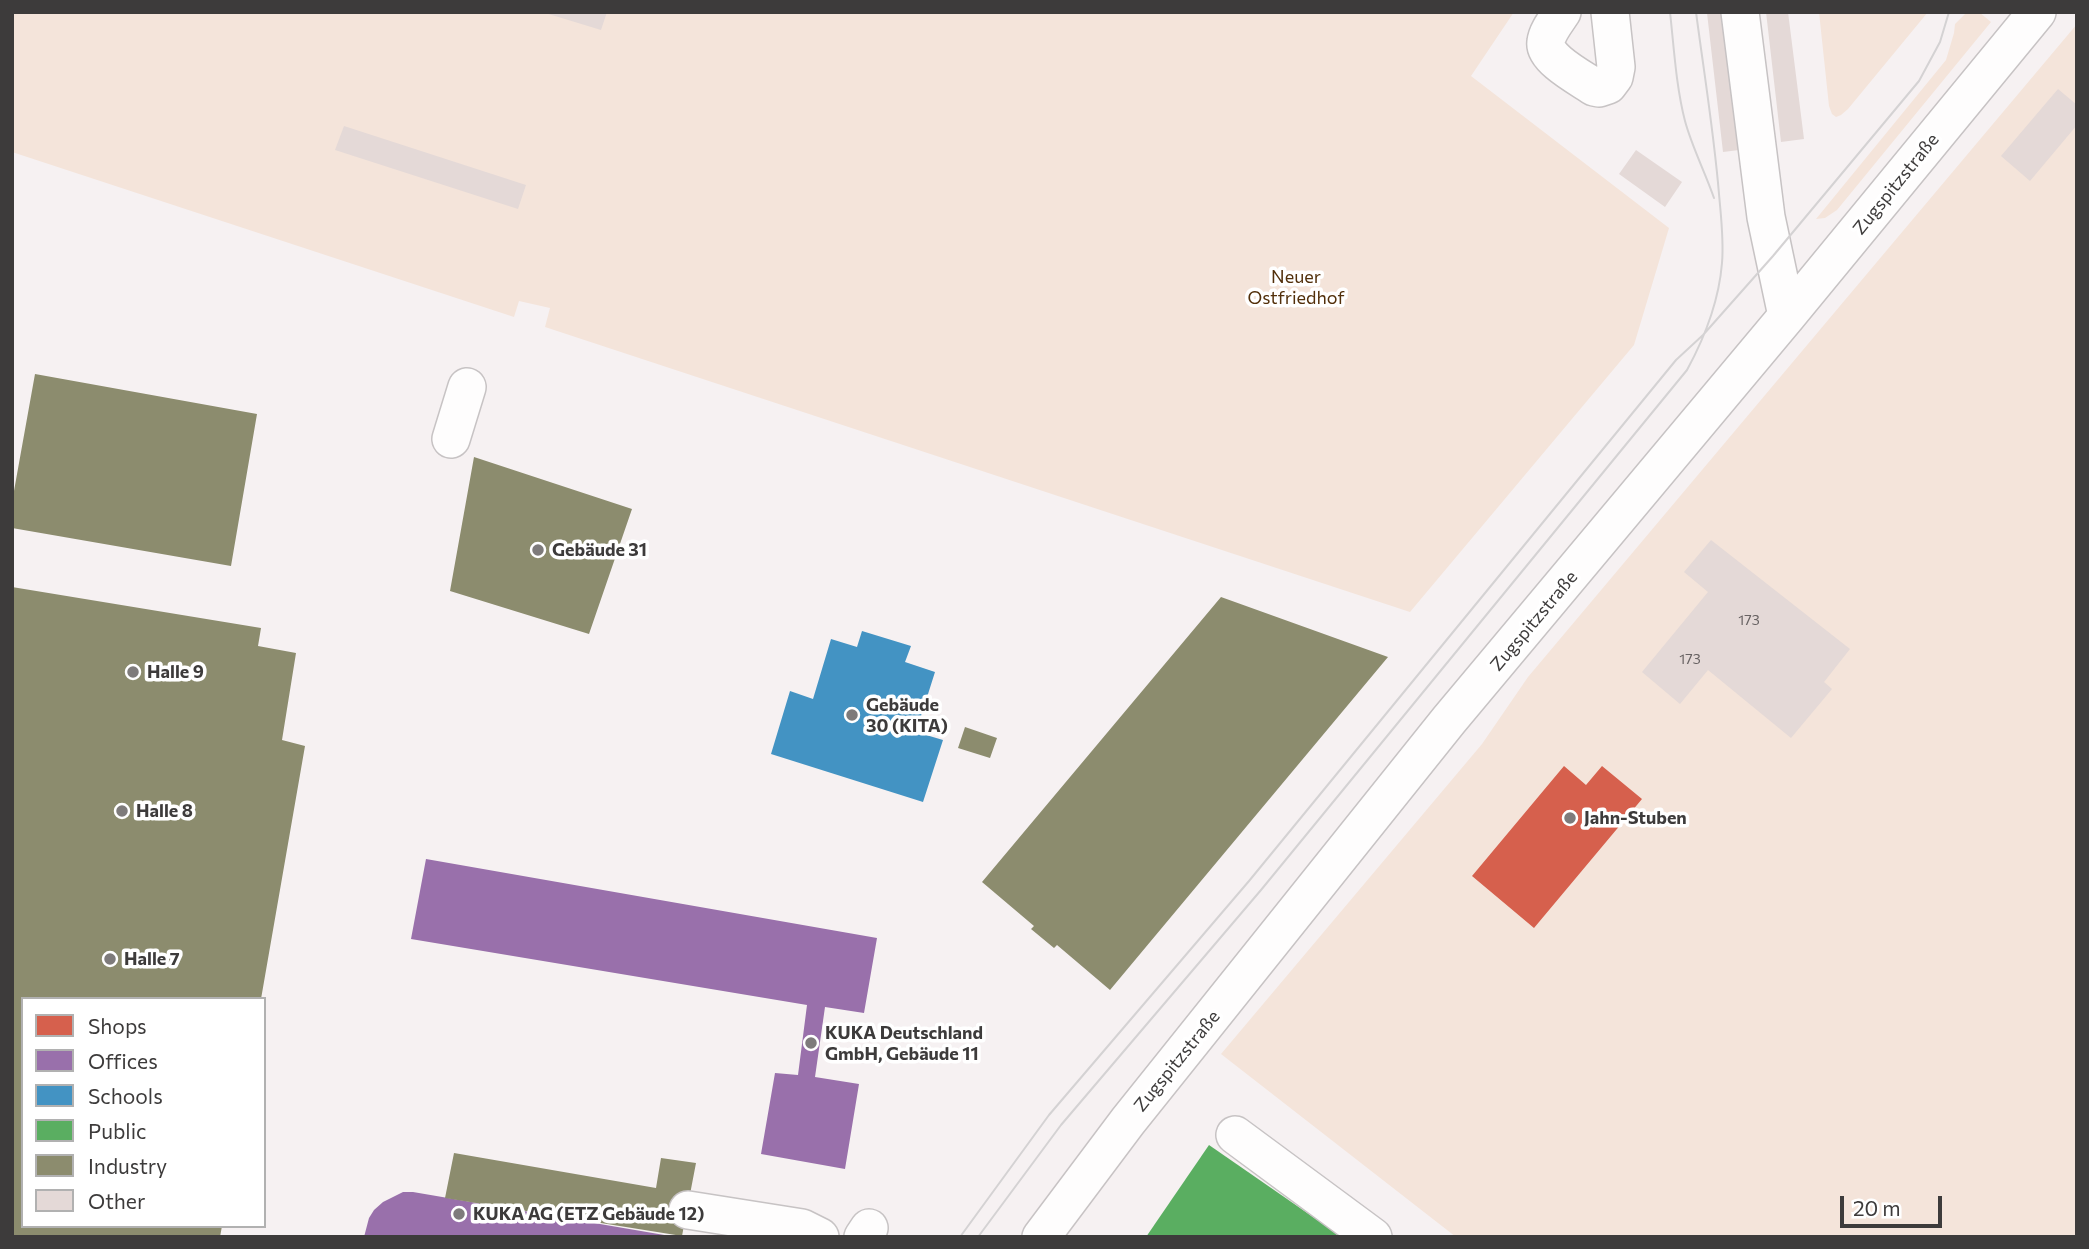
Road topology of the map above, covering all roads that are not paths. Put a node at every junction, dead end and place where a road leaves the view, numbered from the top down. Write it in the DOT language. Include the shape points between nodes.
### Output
graph roads {
  1 [pos="1562,12"];
  2 [pos="1610,12"];
  3 [pos="1740,12"];
  4 [pos="2037,12"];
  5 [pos="1787,316"];
  6 [pos="467,387"];
  7 [pos="451,439"];
  8 [pos="1236,1135"];
  9 [pos="688,1210"];
  10 [pos="820,1237"];
  11 [pos="1041,1237"];
  12 [pos="1373,1237"];
  1 -- 2 [label="street" via="1548,35 1546,49 1555,60 1599,88 1608,85 1616,73"];
  3 -- 5 [label="street" via="1766,217"];
  4 -- 5 [label="street, Zugspitzstraße"];
  5 -- 11 [label="street, Zugspitzstraße" via="1449,720 1128,1121"];
  6 -- 7 [label="street"];
  8 -- 12 [label="street"];
  9 -- 10 [label="street" via="802,1228"];
}
